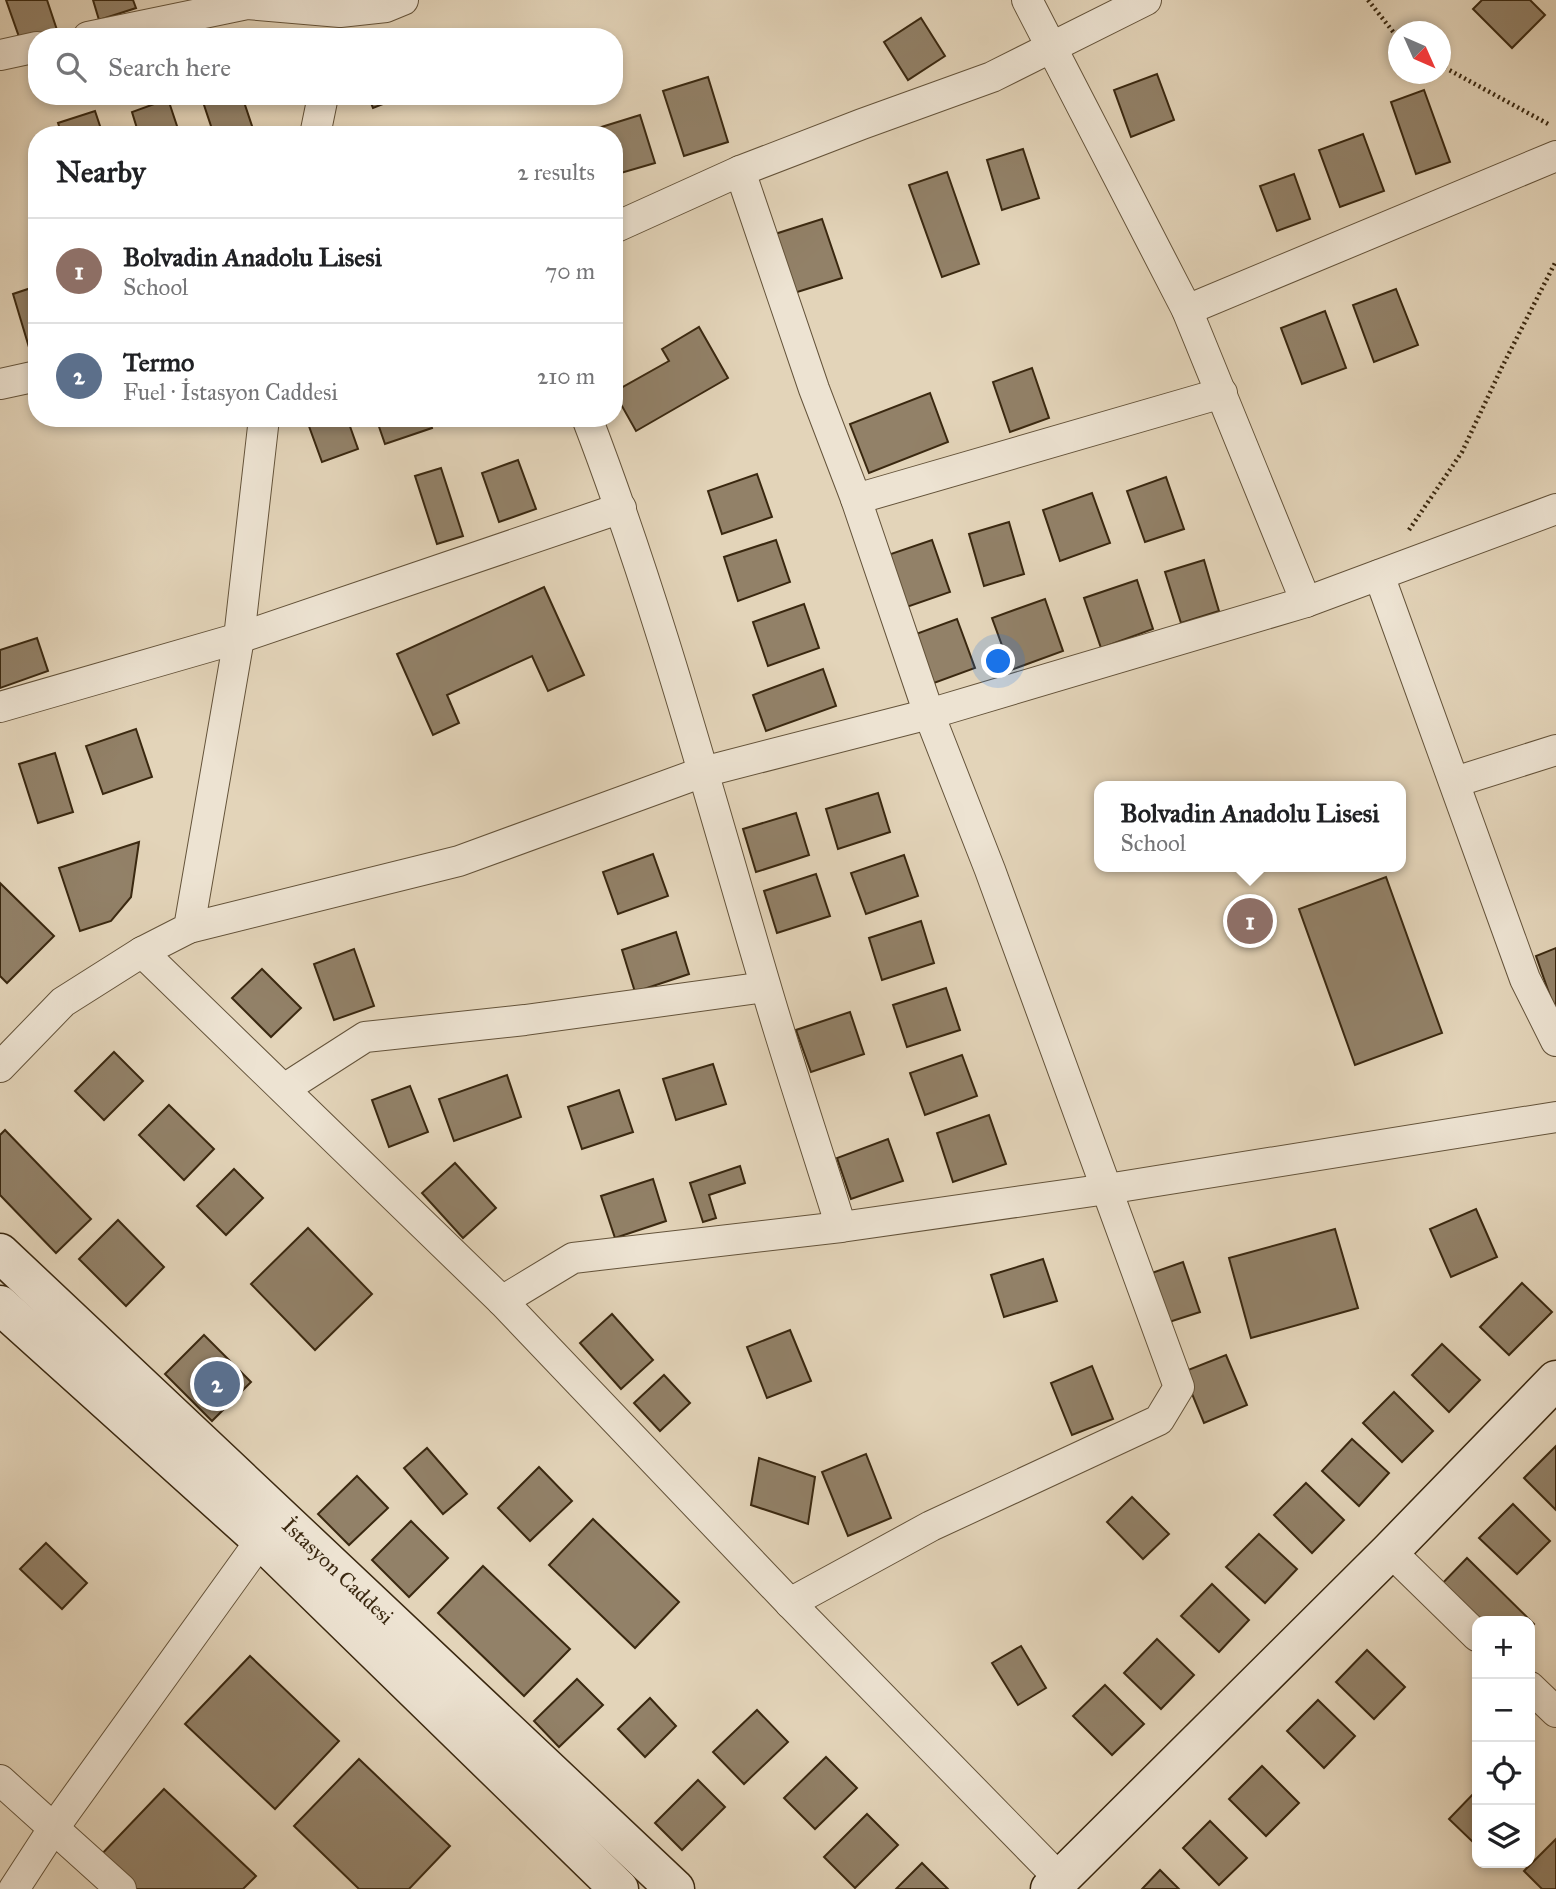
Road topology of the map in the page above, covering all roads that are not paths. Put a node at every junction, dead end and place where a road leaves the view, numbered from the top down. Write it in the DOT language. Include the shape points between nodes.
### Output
graph roads {
  1 [pos="403,0"];
  2 [pos="1027,0"];
  3 [pos="1146,0"];
  4 [pos="339,16"];
  5 [pos="131,28"];
  6 [pos="1053,48"];
  7 [pos="28,49"];
  8 [pos="0,55"];
  9 [pos="321,105"];
  10 [pos="317,126"];
  11 [pos="1556,156"];
  12 [pos="740,172"];
  13 [pos="623,224"];
  14 [pos="1187,310"];
  15 [pos="28,378"];
  16 [pos="0,384"];
  17 [pos="1222,393"];
  18 [pos="263,427"];
  19 [pos="590,427"];
  20 [pos="856,499"];
  21 [pos="621,508"];
  22 [pos="1556,509"];
  23 [pos="1379,575"];
  24 [pos="1306,602"];
  25 [pos="239,638"];
  26 [pos="0,707"];
  27 [pos="929,714"];
  28 [pos="1556,750"];
  29 [pos="703,772"];
  30 [pos="1455,782"];
  31 [pos="189,928"];
  32 [pos="142,952"];
  33 [pos="765,987"];
  34 [pos="1556,1041"];
  35 [pos="0,1067"];
  36 [pos="284,1089"];
  37 [pos="1556,1117"];
  38 [pos="1107,1189"];
  39 [pos="841,1227"];
  40 [pos="0,1253"];
  41 [pos="502,1301"];
  42 [pos="0,1305"];
  43 [pos="1556,1380"];
  44 [pos="261,1540"];
  45 [pos="1390,1552"];
  46 [pos="790,1603"];
  47 [pos="1472,1631"];
  48 [pos="1535,1692"];
  49 [pos="1556,1712"];
  50 [pos="0,1780"];
  51 [pos="53,1829"];
  52 [pos="1060,1886"];
  53 [pos="14,1889"];
  54 [pos="121,1889"];
  55 [pos="619,1889"];
  56 [pos="675,1889"];
  1 -- 4 [label="street"];
  2 -- 6 [label="street"];
  3 -- 6 [label="street"];
  4 -- 5 [label="street" via="247,4"];
  6 -- 12 [label="street" via="992,77"];
  6 -- 14 [label="street"];
  7 -- 8 [label="street"];
  9 -- 10 [label="street"];
  11 -- 14 [label="street"];
  12 -- 13 [label="street"];
  12 -- 20 [label="street"];
  14 -- 17 [label="street"];
  15 -- 16 [label="street"];
  17 -- 20 [label="street"];
  17 -- 24 [label="street"];
  18 -- 25 [label="street"];
  19 -- 21 [label="street"];
  20 -- 27 [label="street"];
  21 -- 25 [label="street"];
  21 -- 29 [label="street"];
  22 -- 23 [label="street"];
  23 -- 24 [label="street"];
  23 -- 30 [label="street"];
  24 -- 27 [label="street"];
  25 -- 26 [label="street"];
  25 -- 31 [label="street"];
  27 -- 29 [label="street"];
  27 -- 38 [label="street"];
  28 -- 30 [label="street"];
  29 -- 31 [label="street" via="459,861"];
  29 -- 33 [label="street"];
  30 -- 34 [label="street" via="1525,979"];
  31 -- 32 [label="street"];
  32 -- 35 [label="street" via="63,1002"];
  32 -- 36 [label="street"];
  33 -- 36 [label="street" via="365,1037"];
  33 -- 39 [label="street"];
  36 -- 41 [label="street"];
  37 -- 38 [label="street"];
  38 -- 39 [label="street"];
  38 -- 46 [label="street" via="1179,1387 1159,1420 931,1526"];
  39 -- 41 [label="street" via="573,1258"];
  40 -- 56 [label="main road, İstasyon Caddesi"];
  41 -- 46 [label="street"];
  42 -- 44 [label="main road"];
  43 -- 45 [label="main road"];
  44 -- 51 [label="street"];
  44 -- 55 [label="main road"];
  45 -- 47 [label="street"];
  45 -- 52 [label="main road"];
  46 -- 52 [label="street"];
  48 -- 49 [label="street"];
  50 -- 51 [label="street"];
  51 -- 53 [label="street"];
  51 -- 54 [label="street"];
}
